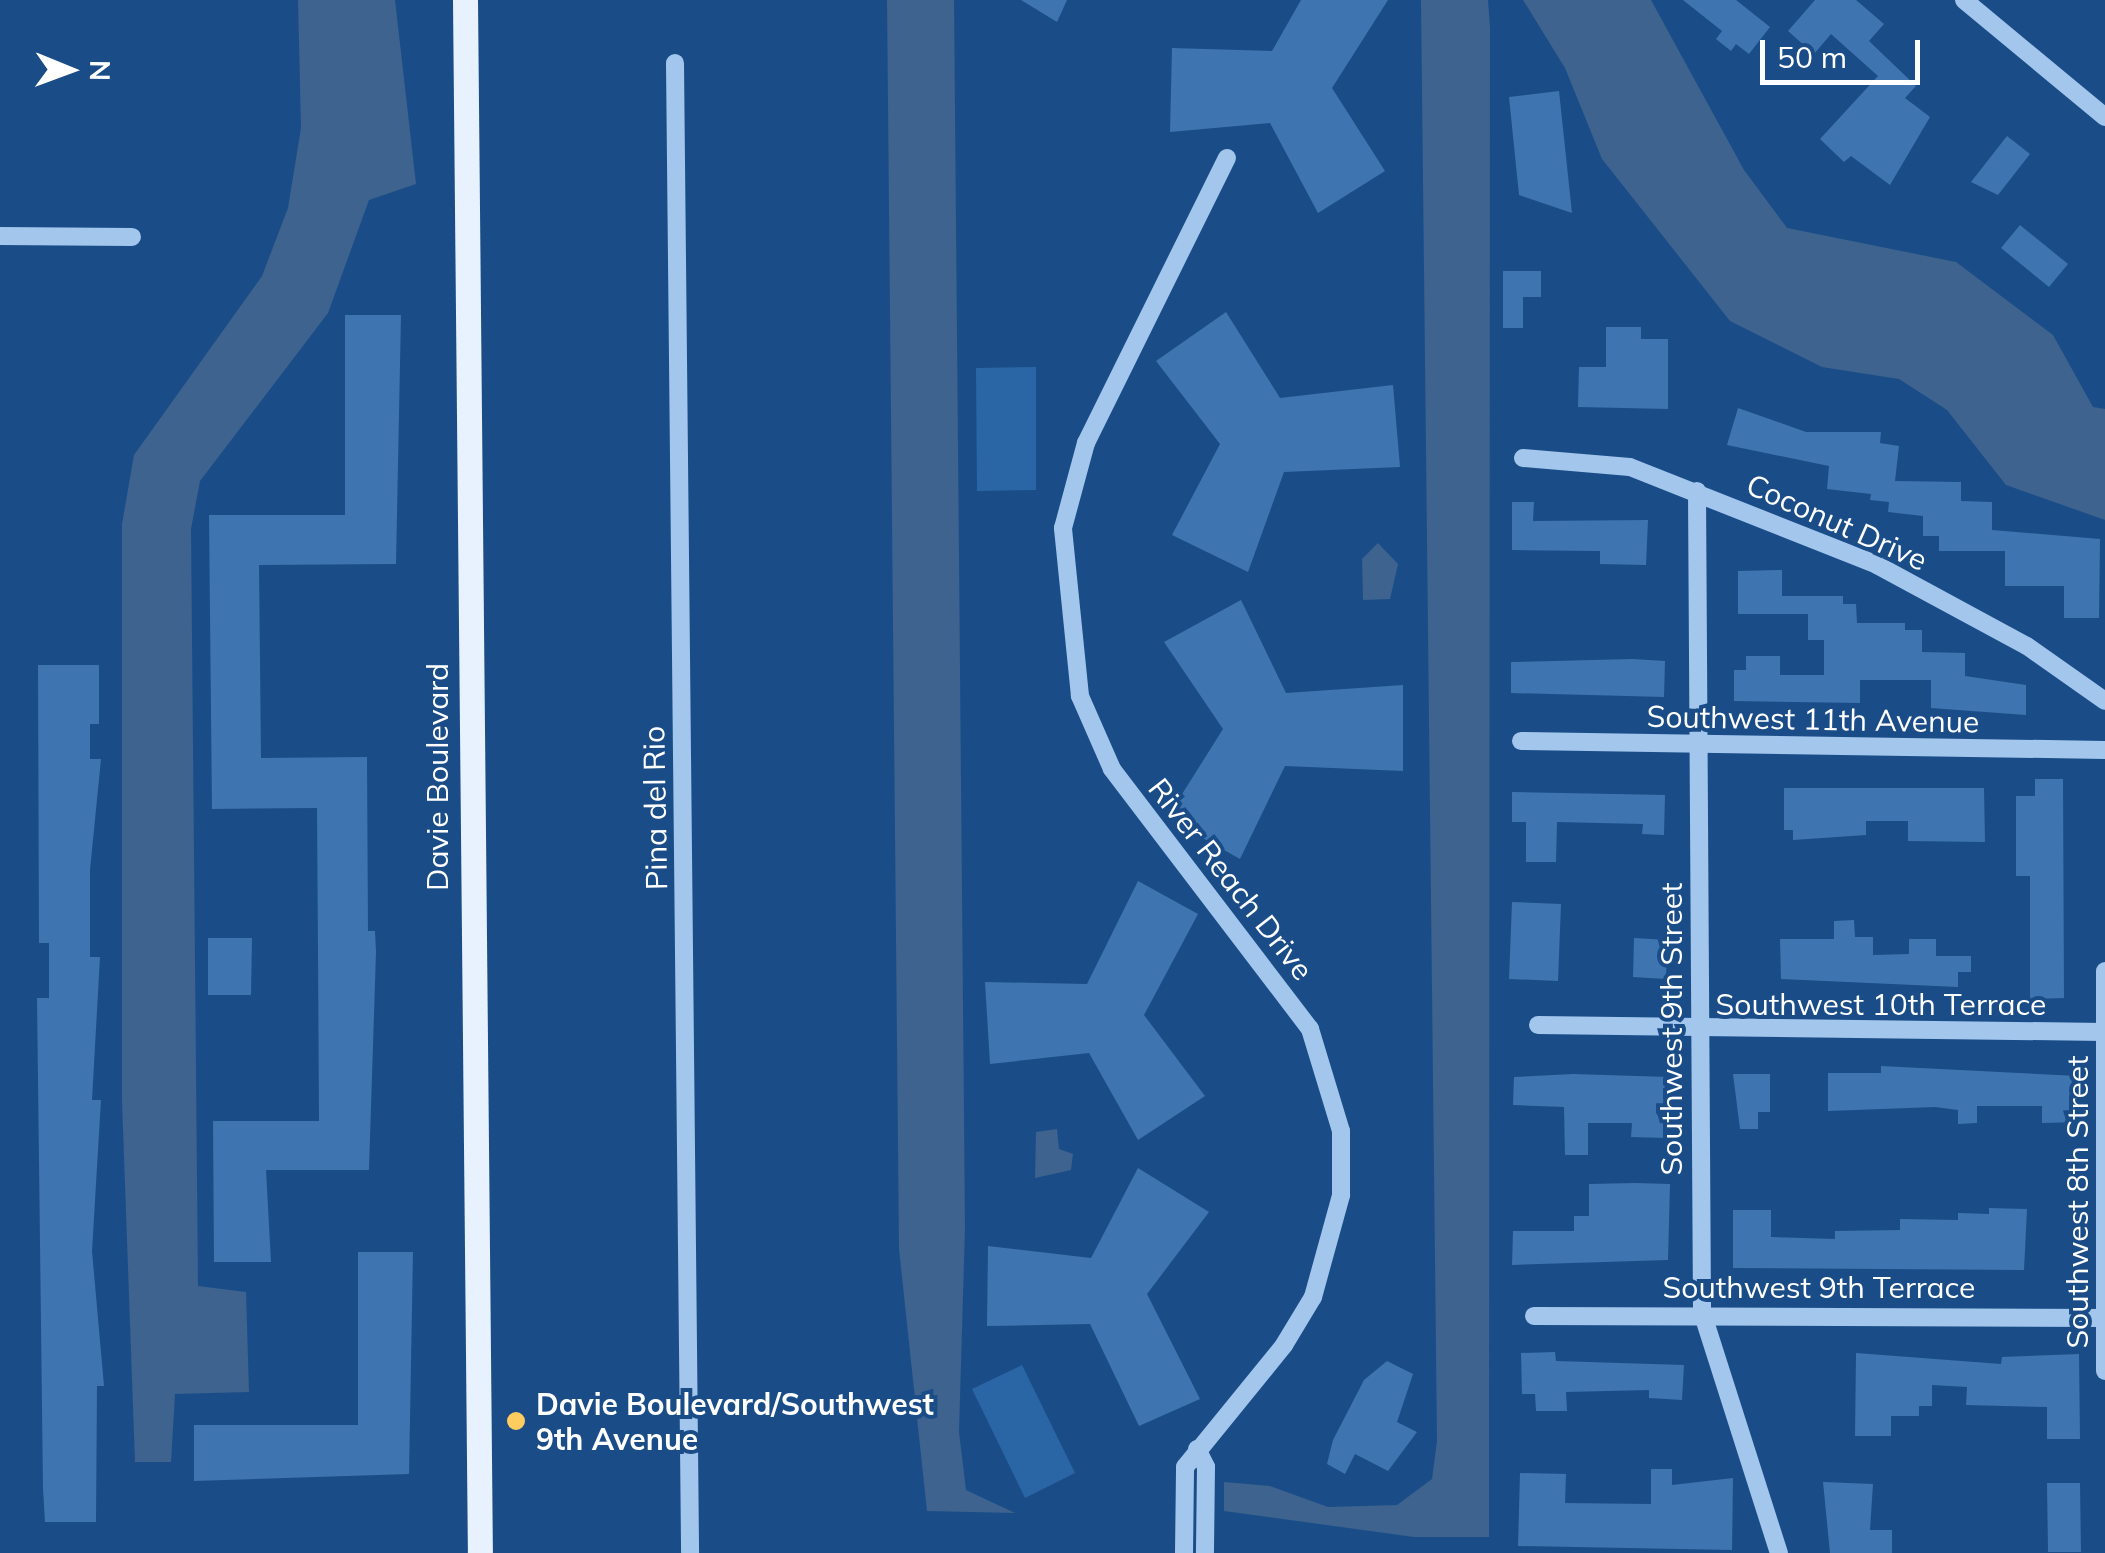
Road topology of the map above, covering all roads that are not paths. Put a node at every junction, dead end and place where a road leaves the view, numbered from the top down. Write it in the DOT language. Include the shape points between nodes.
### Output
graph roads {
  1 [pos="464,0"];
  2 [pos="1964,0"];
  3 [pos="675,62"];
  4 [pos="2105,117"];
  5 [pos="1228,158"];
  6 [pos="0,236"];
  7 [pos="132,237"];
  8 [pos="1523,458"];
  9 [pos="1697,491"];
  10 [pos="2105,701"];
  11 [pos="1520,741"];
  12 [pos="1698,747"];
  13 [pos="2105,750"];
  14 [pos="2105,972"];
  15 [pos="1538,1025"];
  16 [pos="1698,1030"];
  17 [pos="2104,1032"];
  18 [pos="1702,1312"];
  19 [pos="1534,1316"];
  20 [pos="2104,1318"];
  21 [pos="2105,1372"];
  22 [pos="1197,1449"];
  23 [pos="480,1553"];
  24 [pos="690,1553"];
  25 [pos="1184,1553"];
  26 [pos="1205,1553"];
  27 [pos="1778,1553"];
  1 -- 23 [label="main road, Davie Boulevard"];
  2 -- 4 [label="street"];
  3 -- 24 [label="street, Pina del Rio"];
  5 -- 22 [label="street, River Reach Drive" via="1086,442 1063,528 1080,696 1112,770 1310,1029 1341,1131 1341,1195 1312,1297 1284,1345"];
  6 -- 7 [label="street"];
  8 -- 9 [label="street, Coconut Drive" via="1630,468"];
  9 -- 10 [label="street, Coconut Drive" via="1878,565 2027,646"];
  9 -- 12 [label="street, Southwest 9th Street"];
  11 -- 12 [label="street, Southwest 11th Avenue"];
  12 -- 13 [label="street, Southwest 11th Avenue"];
  12 -- 16 [label="street, Southwest 9th Street"];
  14 -- 17 [label="street, Southwest 8th Street"];
  15 -- 16 [label="street, Southwest 10th Terrace"];
  16 -- 17 [label="street, Southwest 10th Terrace"];
  16 -- 18 [label="street, Southwest 9th Street"];
  17 -- 20 [label="street, Southwest 8th Street"];
  18 -- 19 [label="street, Southwest 9th Terrace"];
  18 -- 20 [label="street, Southwest 9th Terrace"];
  18 -- 27 [label="street, Southwest 9th Street"];
  20 -- 21 [label="street, Southwest 8th Street"];
  22 -- 25 [label="street, River Reach Drive" via="1185,1467"];
  22 -- 26 [label="street" via="1206,1467"];
}
